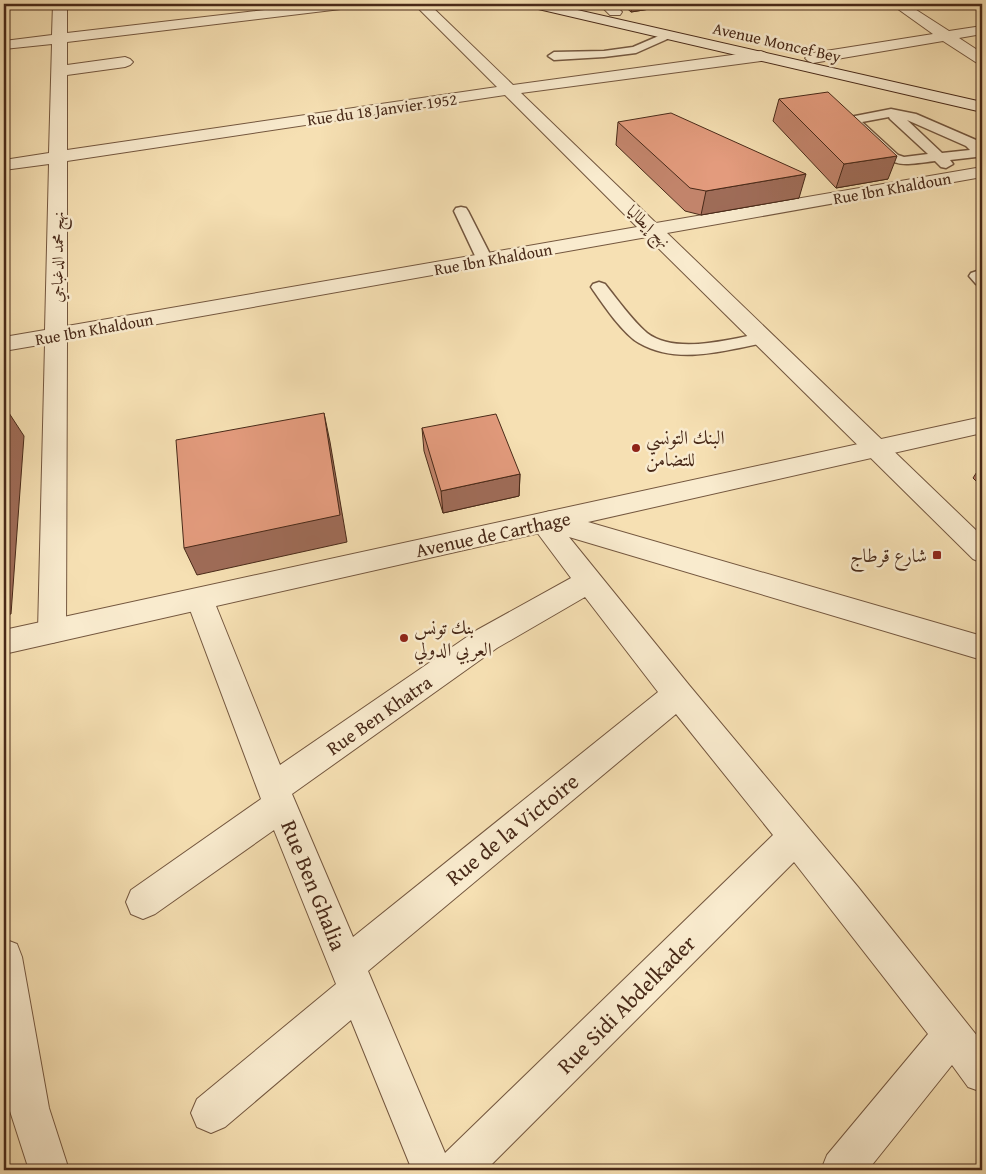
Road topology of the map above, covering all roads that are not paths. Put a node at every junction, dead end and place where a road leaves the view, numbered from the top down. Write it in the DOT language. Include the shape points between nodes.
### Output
graph roads {
  1 [pos="60,4"];
  2 [pos="349,4"];
  3 [pos="421,4"];
  4 [pos="534,4"];
  5 [pos="578,4"];
  6 [pos="898,4"];
  7 [pos="611,8"];
  8 [pos="982,30"];
  9 [pos="668,34"];
  10 [pos="948,35"];
  11 [pos="60,38"];
  12 [pos="4,45"];
  13 [pos="554,56"];
  14 [pos="761,56"];
  15 [pos="813,58"];
  16 [pos="982,60"];
  17 [pos="125,62"];
  18 [pos="60,71"];
  19 [pos="509,90"];
  20 [pos="982,97"];
  21 [pos="982,108"];
  22 [pos="891,113"];
  23 [pos="58,157"];
  24 [pos="939,158"];
  25 [pos="4,164"];
  26 [pos="982,172"];
  27 [pos="960,176"];
  28 [pos="461,211"];
  29 [pos="653,230"];
  30 [pos="485,260"];
  31 [pos="598,288"];
  32 [pos="56,336"];
  33 [pos="763,338"];
  34 [pos="4,344"];
  35 [pos="982,425"];
  36 [pos="875,449"];
  37 [pos="547,522"];
  38 [pos="982,552"];
  39 [pos="588,582"];
  40 [pos="200,598"];
  41 [pos="52,631"];
  42 [pos="4,642"];
  43 [pos="982,648"];
  44 [pos="678,694"];
  45 [pos="277,796"];
  46 [pos="795,837"];
  47 [pos="143,902"];
  48 [pos="4,957"];
  49 [pos="352,977"];
  50 [pos="951,1036"];
  51 [pos="982,1073"];
  52 [pos="211,1113"];
  53 [pos="49,1170"];
  54 [pos="432,1170"];
  55 [pos="457,1170"];
  56 [pos="842,1170"];
  1 -- 11 [label="street, نهج محمد الدغباجي"];
  2 -- 11 [label="street"];
  3 -- 19 [label="street, نهج إيطاليا"];
  4 -- 9 [label="street, Avenue Moncef Bey"];
  5 -- 7 [label="street, Avenue Moncef Bey"];
  6 -- 10 [label="street"];
  7 -- 15 [label="street, Avenue Moncef Bey"];
  8 -- 10 [label="street"];
  9 -- 13 [label="lane" via="636,50"];
  9 -- 14 [label="street, Avenue Moncef Bey"];
  10 -- 15 [label="street"];
  10 -- 16 [label="street"];
  11 -- 12 [label="street"];
  11 -- 18 [label="street, نهج محمد الدغباجي"];
  14 -- 19 [label="street, Rue du 18 Janvier 1952"];
  14 -- 21 [label="street, Avenue Moncef Bey"];
  15 -- 20 [label="street, Avenue Moncef Bey"];
  17 -- 18 [label="street"];
  18 -- 23 [label="street, نهج محمد الدغباجي"];
  19 -- 23 [label="street, Rue du 18 Janvier 1952"];
  19 -- 29 [label="street, نهج إيطاليا"];
  22 -- 24 [label="lane"];
  22 -- 24 [label="lane" via="910,117 977,148 976,153"];
  22 -- 24 [label="lane" via="855,120 894,158 903,161"];
  23 -- 25 [label="street, Rue du 18 Janvier 1952"];
  23 -- 32 [label="street, نهج محمد الدغباجي"];
  24 -- 27 [label="lane"];
  26 -- 27 [label="street, Rue Ibn Khaldoun"];
  27 -- 29 [label="street, Rue Ibn Khaldoun"];
  28 -- 30 [label="lane"];
  29 -- 30 [label="street, Rue Ibn Khaldoun"];
  29 -- 33 [label="street, نهج إيطاليا"];
  30 -- 32 [label="street, Rue Ibn Khaldoun"];
  31 -- 33 [label="lane" via="644,339 662,346 685,350"];
  32 -- 34 [label="street, Rue Ibn Khaldoun"];
  32 -- 41 [label="street, نهج محمد الدغباجي"];
  33 -- 36 [label="street, نهج إيطاليا"];
  35 -- 36 [label="street, Avenue de Carthage"];
  36 -- 37 [label="street, Avenue de Carthage"];
  36 -- 38 [label="street, نهج إيطاليا"];
  37 -- 39 [label="street"];
  37 -- 40 [label="street, Avenue de Carthage"];
  37 -- 43 [label="street"];
  39 -- 44 [label="street"];
  39 -- 45 [label="street, Rue Ben Khatra" via="487,639"];
  40 -- 41 [label="street, Avenue de Carthage"];
  40 -- 45 [label="street, Rue Ben Ghalia"];
  41 -- 42 [label="street, Avenue de Carthage"];
  44 -- 46 [label="street"];
  44 -- 49 [label="street, Rue de la Victoire"];
  45 -- 47 [label="street, Rue Ben Khatra"];
  45 -- 49 [label="street, Rue Ben Ghalia"];
  46 -- 50 [label="street"];
  46 -- 55 [label="street, Rue Sidi Abdelkader"];
  48 -- 53 [label="street" via="29,1108"];
  49 -- 52 [label="street, Rue de la Victoire"];
  49 -- 54 [label="street, Rue Ben Ghalia"];
  50 -- 51 [label="street"];
  50 -- 56 [label="street"];
}
